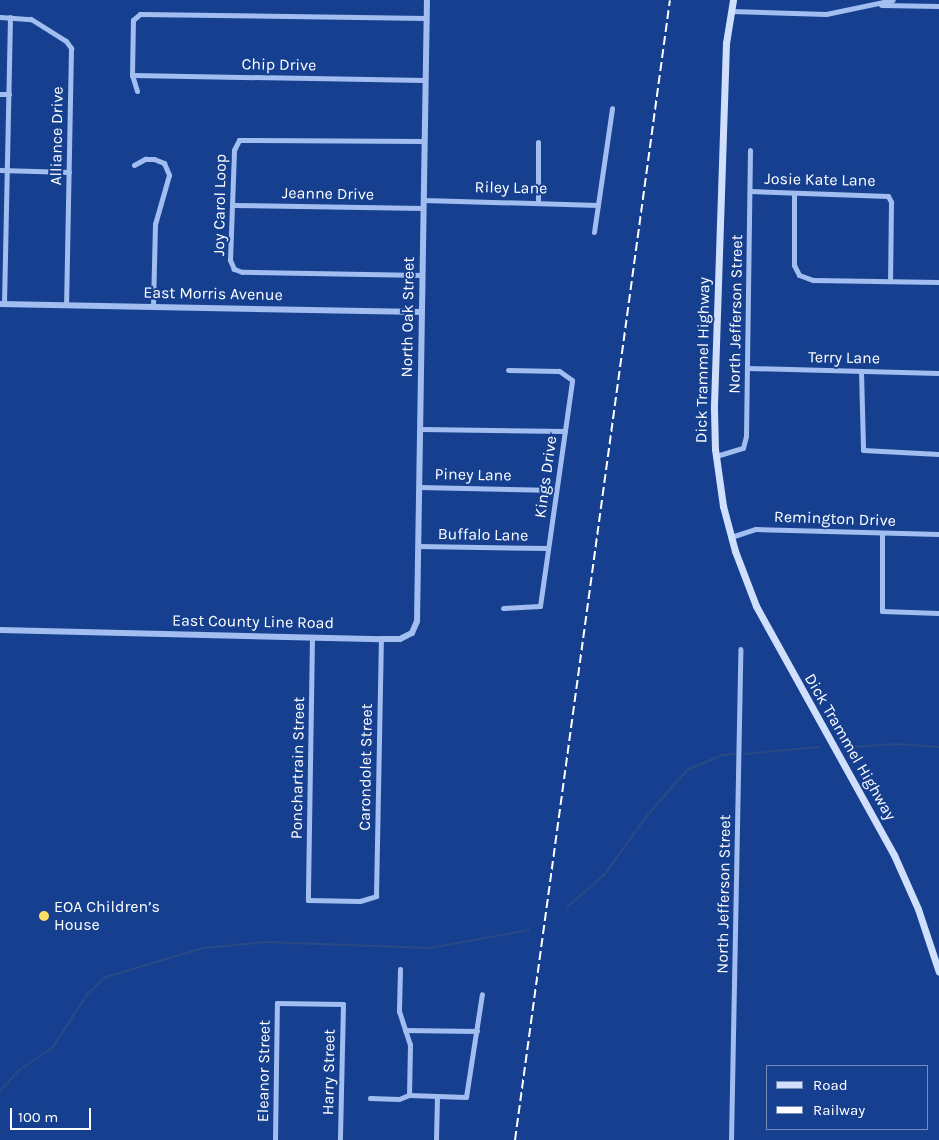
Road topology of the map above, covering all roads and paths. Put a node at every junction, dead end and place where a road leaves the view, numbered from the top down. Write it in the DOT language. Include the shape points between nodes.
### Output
graph roads {
  1 [pos="427,0"];
  2 [pos="733,0"];
  3 [pos="893,0"];
  4 [pos="873,5"];
  5 [pos="939,6"];
  6 [pos="731,10"];
  7 [pos="0,17"];
  8 [pos="10,17"];
  9 [pos="426,18"];
  10 [pos="132,75"];
  11 [pos="425,80"];
  12 [pos="137,91"];
  13 [pos="0,94"];
  14 [pos="9,94"];
  15 [pos="612,108"];
  16 [pos="424,141"];
  17 [pos="538,142"];
  18 [pos="750,150"];
  19 [pos="134,166"];
  20 [pos="0,170"];
  21 [pos="6,170"];
  22 [pos="69,172"];
  23 [pos="750,192"];
  24 [pos="794,192"];
  25 [pos="423,200"];
  26 [pos="538,201"];
  27 [pos="232,204"];
  28 [pos="598,205"];
  29 [pos="423,208"];
  30 [pos="594,232"];
  31 [pos="422,275"];
  32 [pos="890,281"];
  33 [pos="939,282"];
  34 [pos="2,304"];
  35 [pos="66,305"];
  36 [pos="153,307"];
  37 [pos="421,312"];
  38 [pos="748,368"];
  39 [pos="508,370"];
  40 [pos="861,371"];
  41 [pos="939,373"];
  42 [pos="420,429"];
  43 [pos="565,431"];
  44 [pos="939,454"];
  45 [pos="716,456"];
  46 [pos="419,487"];
  47 [pos="556,490"];
  48 [pos="882,533"];
  49 [pos="939,534"];
  50 [pos="731,537"];
  51 [pos="418,546"];
  52 [pos="548,548"];
  53 [pos="503,608"];
  54 [pos="939,613"];
  55 [pos="0,630"];
  56 [pos="412,633"];
  57 [pos="312,637"];
  58 [pos="381,639"];
  59 [pos="740,649"];
  60 [pos="376,896"];
  61 [pos="400,969"];
  62 [pos="939,972"];
  63 [pos="482,994"];
  64 [pos="277,1003"];
  65 [pos="405,1030"];
  66 [pos="477,1031"];
  67 [pos="409,1095"];
  68 [pos="437,1097"];
  69 [pos="370,1098"];
  70 [pos="275,1140"];
  71 [pos="340,1140"];
  72 [pos="436,1140"];
  73 [pos="731,1140"];
  1 -- 9 [label="street, North Oak Street"];
  2 -- 6 [label="main road, Dick Trammel Highway"];
  3 -- 4 [label="street"];
  4 -- 5 [label="street"];
  4 -- 6 [label="street" via="826,14"];
  6 -- 45 [label="main road, Dick Trammel Highway" via="726,43 714,409"];
  7 -- 8 [label="street, Alliance Drive"];
  8 -- 14 [label="street"];
  8 -- 22 [label="street, Alliance Drive" via="31,19 70,46"];
  9 -- 10 [label="street" via="140,14 133,20"];
  9 -- 11 [label="street, North Oak Street"];
  10 -- 11 [label="street, Chip Drive"];
  10 -- 12 [label="street"];
  11 -- 16 [label="street, North Oak Street"];
  13 -- 14 [label="street"];
  14 -- 21 [label="street"];
  15 -- 28 [label="street"];
  16 -- 25 [label="street, North Oak Street"];
  16 -- 27 [label="street, Joy Carol Loop" via="242,138 234,150"];
  17 -- 26 [label="street"];
  18 -- 23 [label="street, North Jefferson Street"];
  19 -- 36 [label="street" via="145,159 154,159 164,163 169,175 155,224"];
  20 -- 21 [label="street"];
  21 -- 22 [label="street"];
  21 -- 34 [label="street"];
  22 -- 35 [label="street, Alliance Drive"];
  23 -- 24 [label="street, Josie Kate Lane"];
  23 -- 38 [label="street, North Jefferson Street"];
  24 -- 32 [label="street" via="794,265 799,275 813,280"];
  24 -- 32 [label="street, Josie Kate Lane" via="888,196 891,202"];
  25 -- 26 [label="street, Riley Lane"];
  25 -- 29 [label="street, North Oak Street"];
  26 -- 28 [label="street, Riley Lane"];
  27 -- 29 [label="street, Jeanne Drive"];
  27 -- 31 [label="street, Joy Carol Loop" via="230,260 234,269"];
  28 -- 30 [label="street"];
  29 -- 31 [label="street, North Oak Street"];
  31 -- 37 [label="street, North Oak Street"];
  32 -- 33 [label="street"];
  34 -- 35 [label="street, East Morris Avenue"];
  35 -- 36 [label="street, East Morris Avenue"];
  36 -- 37 [label="street, East Morris Avenue"];
  37 -- 42 [label="street, North Oak Street"];
  38 -- 40 [label="street, Terry Lane"];
  38 -- 45 [label="street, North Jefferson Street" via="745,443 734,453"];
  39 -- 43 [label="street, Kings Drive" via="566,374 572,380"];
  40 -- 41 [label="street, Terry Lane"];
  40 -- 44 [label="street" via="863,450"];
  42 -- 43 [label="street"];
  42 -- 46 [label="street, North Oak Street"];
  43 -- 47 [label="street, Kings Drive"];
  45 -- 50 [label="main road, Dick Trammel Highway"];
  46 -- 47 [label="street, Piney Lane"];
  46 -- 51 [label="street, North Oak Street"];
  47 -- 52 [label="street, Kings Drive"];
  48 -- 49 [label="street, Remington Drive"];
  48 -- 50 [label="street, Remington Drive" via="756,529"];
  48 -- 54 [label="street" via="882,611"];
  50 -- 62 [label="main road, Dick Trammel Highway" via="744,579 769,632 894,855 918,909"];
  51 -- 52 [label="street, Buffalo Lane"];
  51 -- 56 [label="street, North Oak Street" via="417,621"];
  52 -- 53 [label="street, Kings Drive" via="540,606"];
  55 -- 57 [label="street, East County Line Road"];
  56 -- 58 [label="street, East County Line Road" via="400,639"];
  57 -- 58 [label="street, East County Line Road"];
  57 -- 60 [label="street, Ponchartrain Street" via="308,900 360,901"];
  58 -- 60 [label="street, Carondolet Street"];
  59 -- 73 [label="street, North Jefferson Street"];
  61 -- 65 [label="street" via="398,1003"];
  63 -- 66 [label="street"];
  64 -- 70 [label="street, Eleanor Street"];
  64 -- 71 [label="street, Harry Street" via="343,1004"];
  65 -- 66 [label="street"];
  65 -- 67 [label="street" via="410,1044"];
  66 -- 68 [label="street" via="468,1096"];
  67 -- 68 [label="street"];
  67 -- 69 [label="street" via="399,1099"];
  68 -- 72 [label="street"];
}
